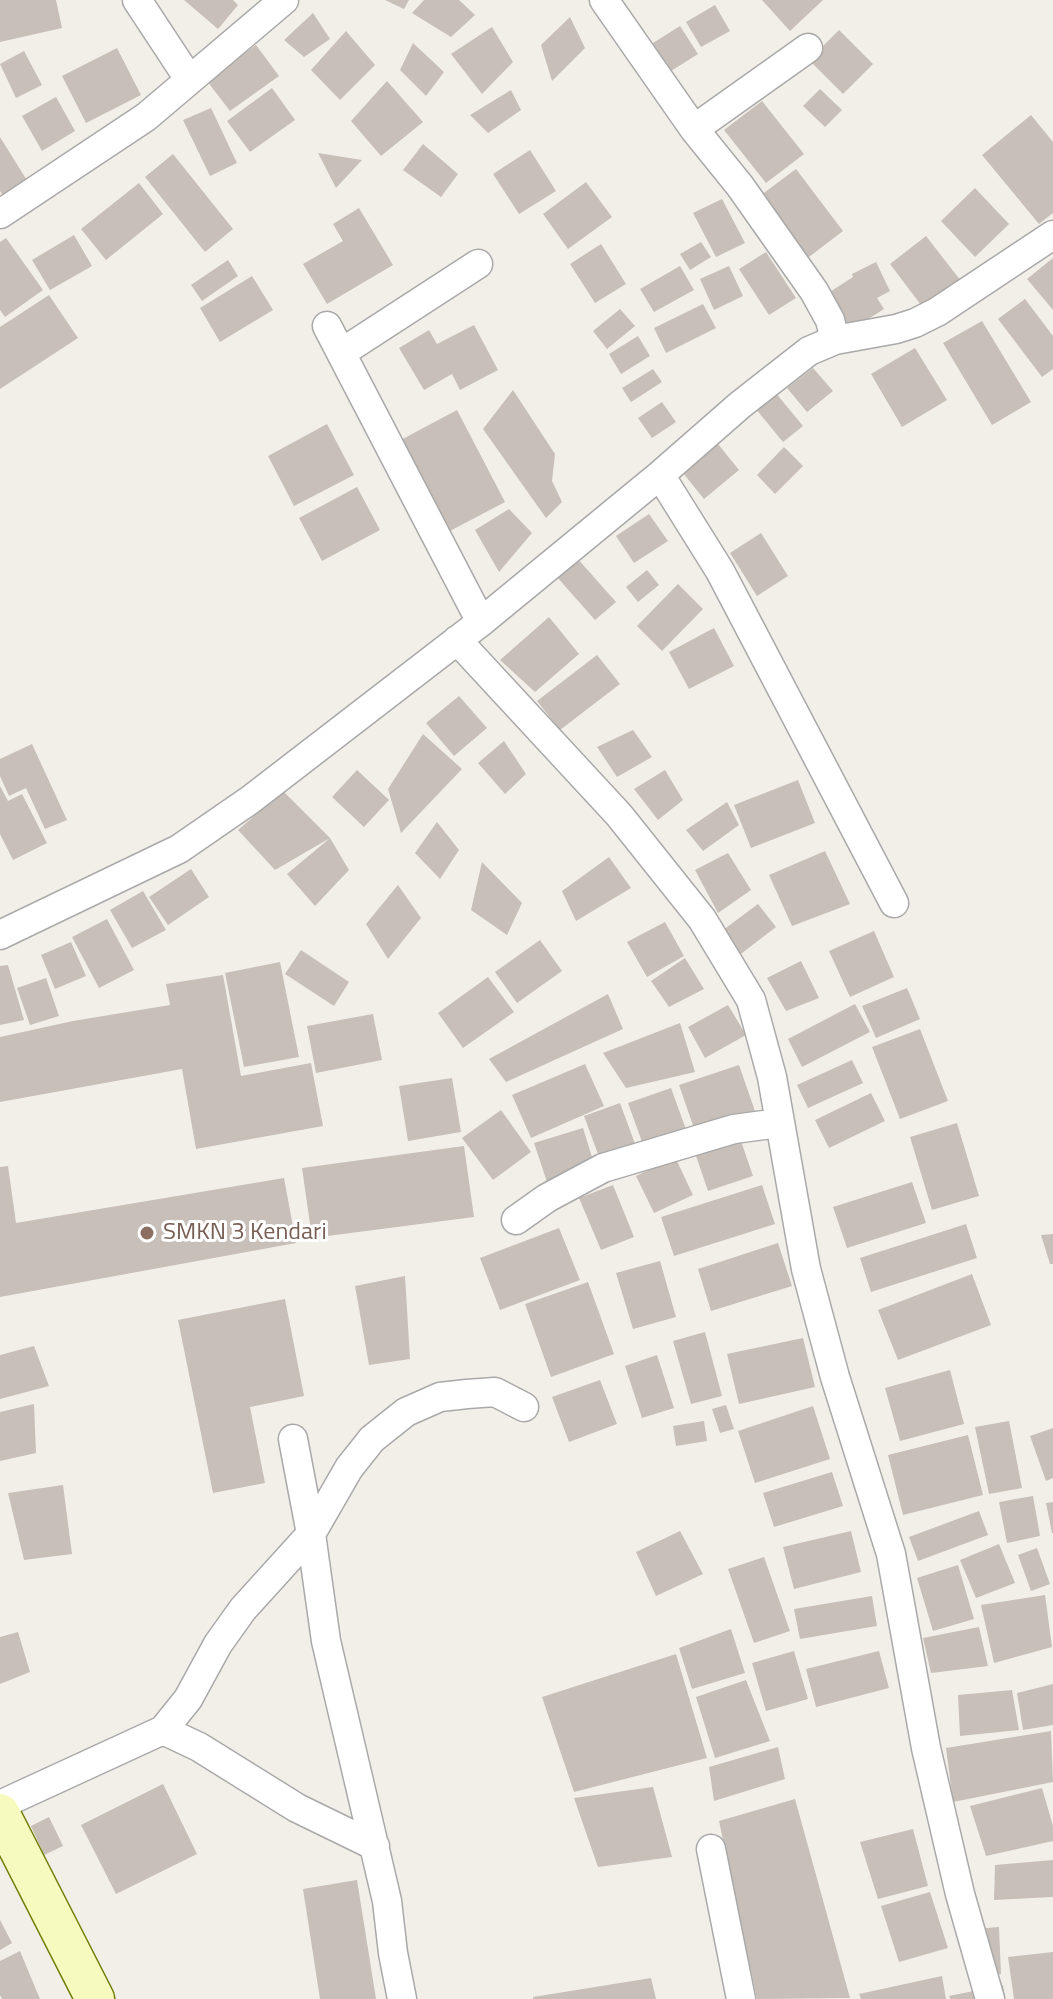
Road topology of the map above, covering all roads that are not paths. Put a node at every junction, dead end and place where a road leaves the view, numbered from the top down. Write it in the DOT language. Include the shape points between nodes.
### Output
graph roads {
  1 [pos="137,0"];
  2 [pos="284,0"];
  3 [pos="604,0"];
  4 [pos="808,48"];
  5 [pos="189,79"];
  6 [pos="694,129"];
  7 [pos="0,214"];
  8 [pos="1053,235"];
  9 [pos="478,264"];
  10 [pos="327,326"];
  11 [pos="835,340"];
  12 [pos="341,353"];
  13 [pos="660,475"];
  14 [pos="481,622"];
  15 [pos="457,640"];
  16 [pos="894,903"];
  17 [pos="0,935"];
  18 [pos="779,1123"];
  19 [pos="516,1220"];
  20 [pos="524,1407"];
  21 [pos="293,1439"];
  22 [pos="311,1534"];
  23 [pos="163,1730"];
  24 [pos="0,1805"];
  25 [pos="0,1813"];
  26 [pos="375,1846"];
  27 [pos="711,1849"];
  28 [pos="95,1999"];
  29 [pos="402,1999"];
  30 [pos="741,1999"];
  31 [pos="990,1999"];
  1 -- 5 [label="street"];
  2 -- 5 [label="street"];
  3 -- 6 [label="street"];
  4 -- 6 [label="street"];
  5 -- 7 [label="street" via="146,117"];
  6 -- 11 [label="street" via="814,291"];
  8 -- 11 [label="street" via="915,323"];
  9 -- 12 [label="street"];
  10 -- 12 [label="street"];
  11 -- 13 [label="street" via="788,365"];
  12 -- 14 [label="street"];
  13 -- 14 [label="street"];
  13 -- 16 [label="street" via="720,571"];
  14 -- 15 [label="street"];
  15 -- 17 [label="street" via="179,849"];
  15 -- 18 [label="street" via="619,815 702,919 751,1000"];
  18 -- 19 [label="street" via="734,1129 603,1168"];
  18 -- 31 [label="street" via="806,1269 891,1554 926,1748"];
  20 -- 22 [label="street" via="495,1392 440,1397 406,1412 372,1439 349,1468"];
  21 -- 22 [label="street"];
  22 -- 23 [label="street" via="243,1609"];
  22 -- 26 [label="street" via="326,1641"];
  23 -- 24 [label="street"];
  23 -- 26 [label="street" via="297,1808"];
  25 -- 28 [label="main road"];
  26 -- 29 [label="street"];
  27 -- 30 [label="street"];
}
